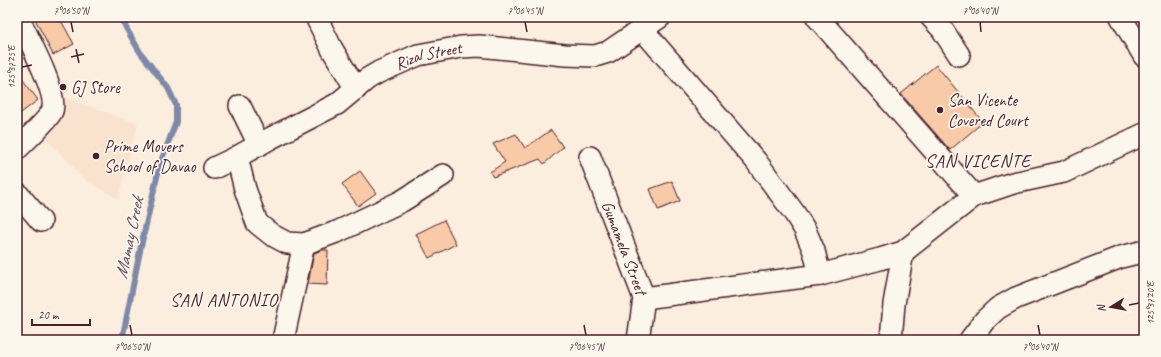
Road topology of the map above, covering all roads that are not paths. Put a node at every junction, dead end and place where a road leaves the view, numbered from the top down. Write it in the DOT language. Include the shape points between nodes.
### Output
graph roads {
  1 [pos="18,17"];
  2 [pos="316,17"];
  3 [pos="660,17"];
  4 [pos="817,17"];
  5 [pos="931,17"];
  6 [pos="1121,17"];
  7 [pos="642,29"];
  8 [pos="959,55"];
  9 [pos="1144,56"];
  10 [pos="356,88"];
  11 [pos="240,106"];
  12 [pos="1144,134"];
  13 [pos="259,145"];
  14 [pos="17,149"];
  15 [pos="590,157"];
  16 [pos="237,158"];
  17 [pos="214,168"];
  18 [pos="443,174"];
  19 [pos="17,193"];
  20 [pos="974,196"];
  21 [pos="40,221"];
  22 [pos="304,244"];
  23 [pos="902,252"];
  24 [pos="1144,252"];
  25 [pos="820,275"];
  26 [pos="644,298"];
  27 [pos="283,340"];
  28 [pos="638,340"];
  29 [pos="891,340"];
  30 [pos="970,340"];
  1 -- 14 [label="street" via="48,83 53,102 48,117"];
  2 -- 10 [label="street" via="332,50"];
  3 -- 7 [label="street, Rizal Street"];
  4 -- 20 [label="street"];
  5 -- 8 [label="street"];
  6 -- 9 [label="street"];
  7 -- 10 [label="street, Rizal Street" via="608,52 595,56 479,46 418,55 380,72"];
  7 -- 25 [label="street" via="756,162 796,214 814,251"];
  10 -- 13 [label="street, Rizal Street" via="337,104"];
  11 -- 13 [label="street"];
  12 -- 20 [label="street" via="1064,172 1013,183"];
  13 -- 16 [label="street, Rizal Street"];
  15 -- 26 [label="street, Gumamela Street"];
  16 -- 17 [label="street, Rizal Street"];
  16 -- 22 [label="street" via="257,223 287,243"];
  18 -- 22 [label="street" via="402,201 339,231"];
  19 -- 21 [label="street"];
  20 -- 23 [label="street"];
  22 -- 27 [label="street"];
  23 -- 25 [label="street"];
  23 -- 29 [label="street"];
  24 -- 30 [label="street" via="1121,257 1016,298 998,308"];
  25 -- 26 [label="street"];
  26 -- 28 [label="street, Gumamela Street"];
}
